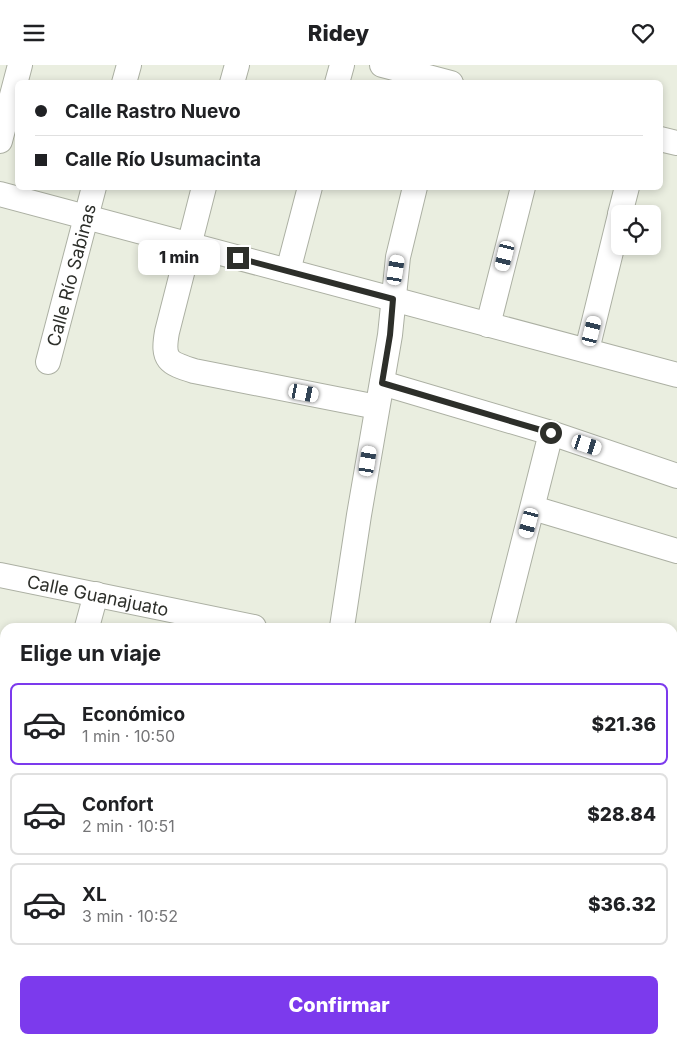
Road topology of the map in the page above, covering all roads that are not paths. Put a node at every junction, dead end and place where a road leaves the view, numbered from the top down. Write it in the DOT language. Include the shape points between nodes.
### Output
graph roads {
  1 [pos="20,65"];
  2 [pos="129,65"];
  3 [pos="237,65"];
  4 [pos="342,65"];
  5 [pos="382,65"];
  6 [pos="16,80"];
  7 [pos="125,80"];
  8 [pos="233,80"];
  9 [pos="338,80"];
  10 [pos="437,80"];
  11 [pos="15,84"];
  12 [pos="663,140"];
  13 [pos="0,141"];
  14 [pos="677,143"];
  15 [pos="93,190"];
  16 [pos="203,190"];
  17 [pos="309,190"];
  18 [pos="414,190"];
  19 [pos="522,190"];
  20 [pos="626,190"];
  21 [pos="0,194"];
  22 [pos="622,205"];
  23 [pos="86,218"];
  24 [pos="188,245"];
  25 [pos="611,252"];
  26 [pos="288,271"];
  27 [pos="393,299"];
  28 [pos="488,325"];
  29 [pos="587,350"];
  30 [pos="48,362"];
  31 [pos="677,375"];
  32 [pos="382,383"];
  33 [pos="377,407"];
  34 [pos="551,433"];
  35 [pos="677,476"];
  36 [pos="533,508"];
  37 [pos="677,551"];
  38 [pos="0,575"];
  39 [pos="96,594"];
  40 [pos="88,623"];
  41 [pos="235,623"];
  42 [pos="343,623"];
  43 [pos="503,623"];
  1 -- 6 [label="street"];
  2 -- 7 [label="street"];
  3 -- 8 [label="street"];
  4 -- 9 [label="street"];
  5 -- 10 [label="street"];
  11 -- 13 [label="street"];
  12 -- 14 [label="street"];
  15 -- 23 [label="street, Calle Río Sabinas"];
  16 -- 24 [label="street"];
  17 -- 26 [label="street"];
  18 -- 27 [label="street" via="398,257"];
  19 -- 28 [label="street"];
  20 -- 22 [label="street"];
  21 -- 23 [label="street"];
  23 -- 24 [label="street"];
  23 -- 30 [label="street, Calle Río Sabinas"];
  24 -- 26 [label="street"];
  24 -- 33 [label="street" via="165,340 168,357 174,365"];
  25 -- 29 [label="street"];
  26 -- 27 [label="street"];
  27 -- 28 [label="street"];
  27 -- 32 [label="street"];
  28 -- 29 [label="street"];
  29 -- 31 [label="street"];
  32 -- 33 [label="street"];
  32 -- 34 [label="street"];
  33 -- 42 [label="street"];
  34 -- 35 [label="street"];
  34 -- 36 [label="street"];
  36 -- 37 [label="street"];
  36 -- 43 [label="street"];
  38 -- 39 [label="street, Calle Guanajuato"];
  39 -- 40 [label="street"];
  39 -- 41 [label="street, Calle Guanajuato"];
}
